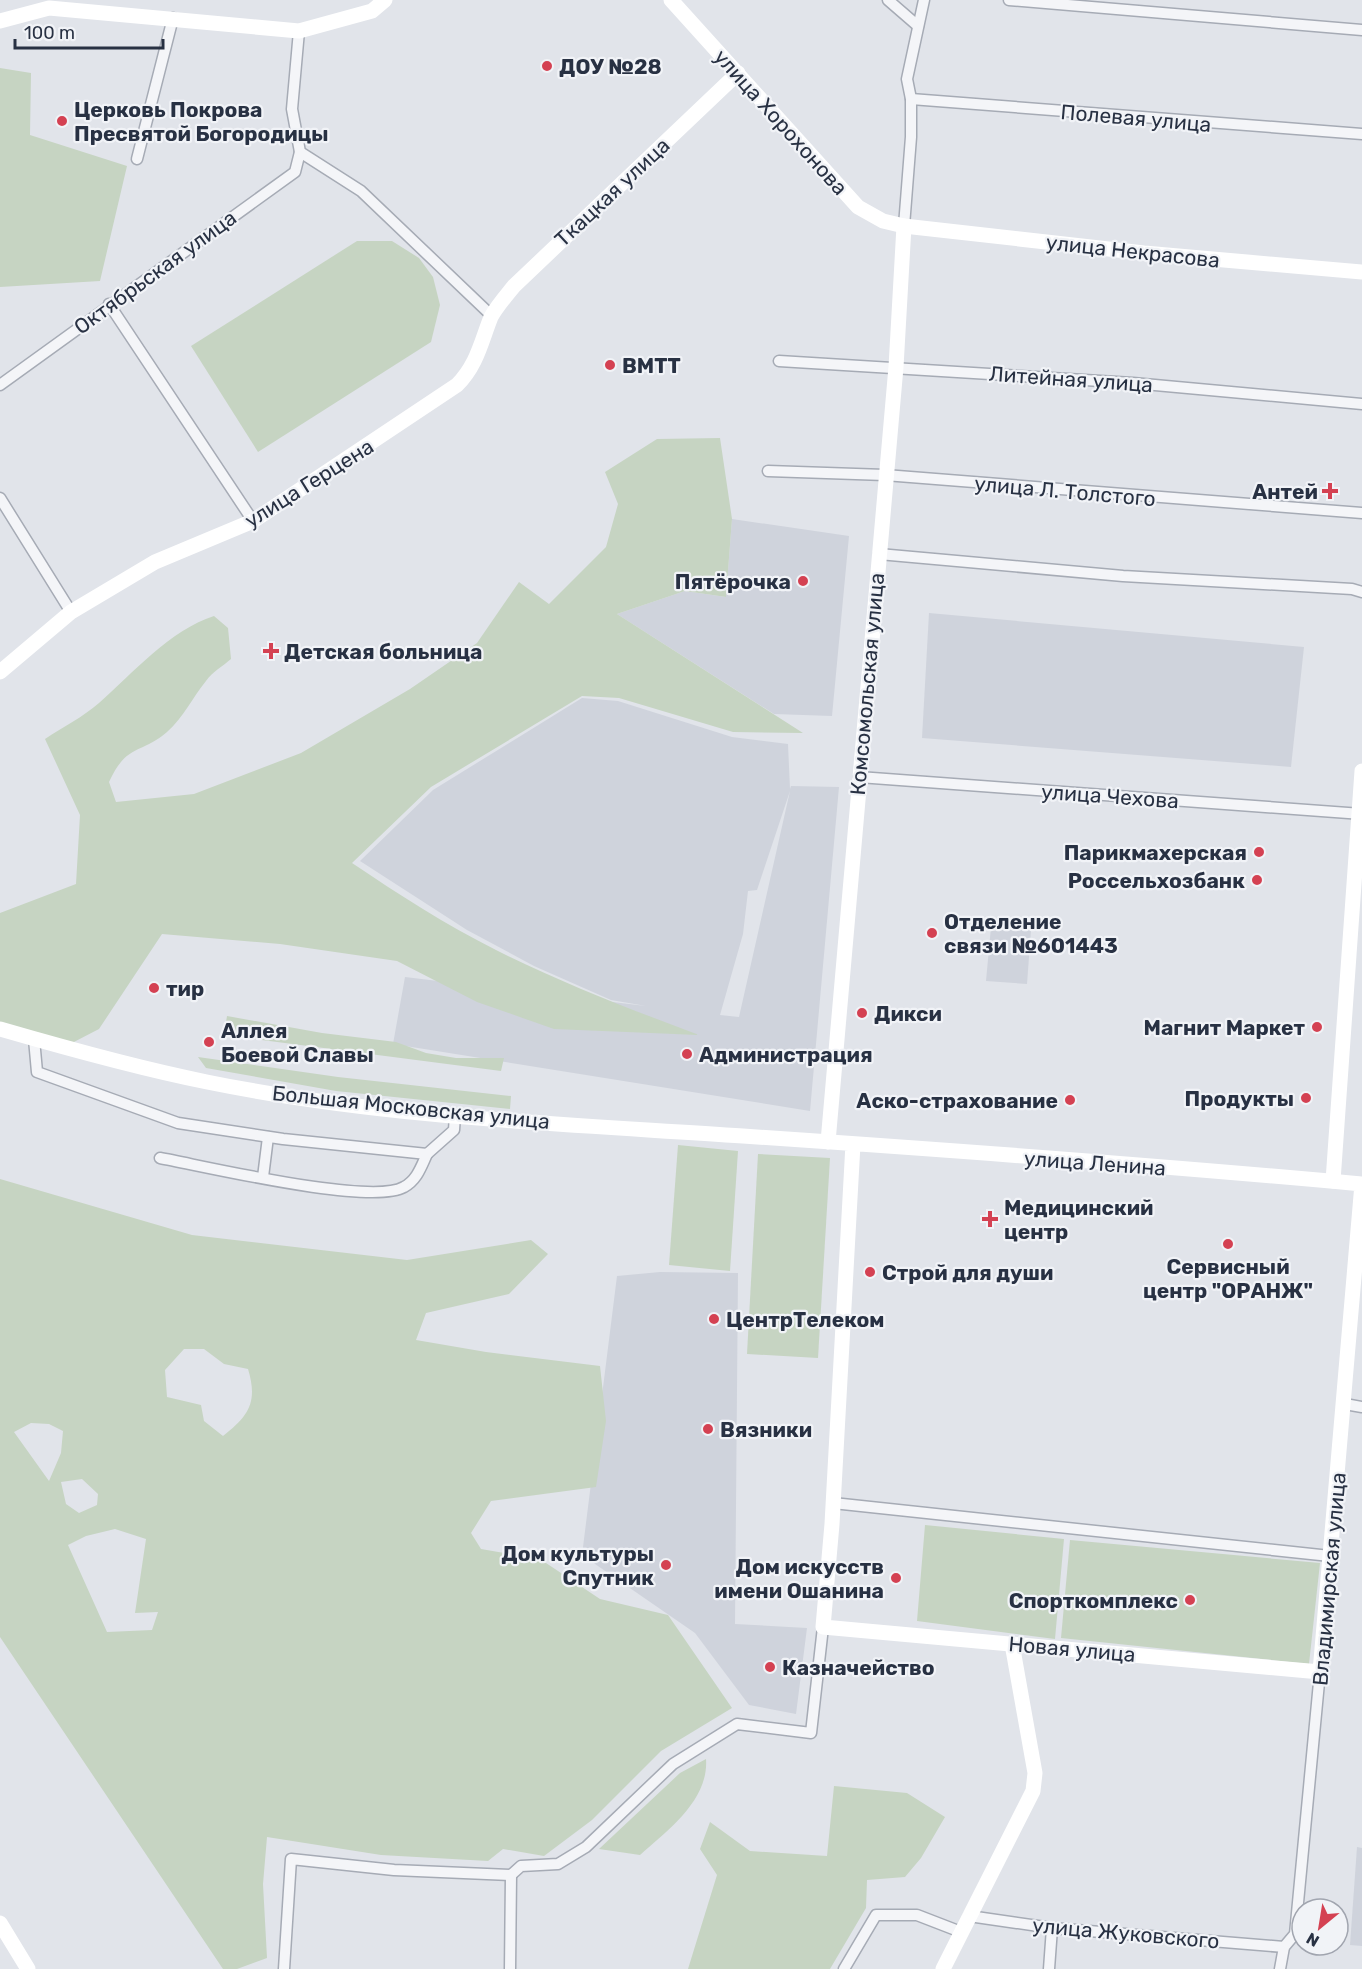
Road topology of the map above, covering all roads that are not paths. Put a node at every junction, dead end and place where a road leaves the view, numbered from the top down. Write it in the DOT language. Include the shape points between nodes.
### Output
graph roads {
  1 [pos="385,0"];
  2 [pos="671,0"];
  3 [pos="888,0"];
  4 [pos="924,0"];
  5 [pos="1009,0"];
  6 [pos="50,4"];
  7 [pos="173,18"];
  8 [pos="0,21"];
  9 [pos="918,26"];
  10 [pos="1362,30"];
  11 [pos="299,31"];
  12 [pos="738,73"];
  13 [pos="911,99"];
  14 [pos="1362,134"];
  15 [pos="300,152"];
  16 [pos="137,159"];
  17 [pos="904,226"];
  18 [pos="1362,272"];
  19 [pos="109,304"];
  20 [pos="492,316"];
  21 [pos="779,361"];
  22 [pos="896,367"];
  23 [pos="0,385"];
  24 [pos="1362,404"];
  25 [pos="768,471"];
  26 [pos="885,475"];
  27 [pos="0,498"];
  28 [pos="1362,513"];
  29 [pos="253,521"];
  30 [pos="879,554"];
  31 [pos="1362,592"];
  32 [pos="71,612"];
  33 [pos="0,672"];
  34 [pos="1362,771"];
  35 [pos="859,777"];
  36 [pos="1361,814"];
  37 [pos="0,1029"];
  38 [pos="34,1039"];
  39 [pos="455,1115"];
  40 [pos="268,1137"];
  41 [pos="828,1142"];
  42 [pos="854,1144"];
  43 [pos="427,1154"];
  44 [pos="160,1158"];
  45 [pos="263,1177"];
  46 [pos="1334,1181"];
  47 [pos="1362,1184"];
  48 [pos="1345,1404"];
  49 [pos="1362,1407"];
  50 [pos="833,1503"];
  51 [pos="1330,1557"];
  52 [pos="823,1627"];
  53 [pos="1012,1644"];
  54 [pos="1320,1672"];
  55 [pos="511,1875"];
  56 [pos="969,1916"];
  57 [pos="0,1923"];
  58 [pos="1052,1928"];
  59 [pos="961,1932"];
  60 [pos="1284,1947"];
  61 [pos="28,1969"];
  62 [pos="284,1969"];
  63 [pos="510,1969"];
  64 [pos="844,1969"];
  65 [pos="943,1969"];
  66 [pos="1049,1969"];
  67 [pos="1280,1969"];
  1 -- 11 [label="street" via="372,11"];
  2 -- 12 [label="street, улица Хорохонова"];
  3 -- 9 [label="street"];
  4 -- 9 [label="street"];
  5 -- 10 [label="street"];
  6 -- 7 [label="street"];
  6 -- 8 [label="street"];
  7 -- 11 [label="street"];
  7 -- 16 [label="street"];
  9 -- 13 [label="street" via="907,79"];
  11 -- 15 [label="street" via="292,109"];
  12 -- 17 [label="street, улица Хорохонова" via="858,207"];
  12 -- 20 [label="street, Ткацкая улица" via="540,260"];
  13 -- 14 [label="street, Полевая улица"];
  13 -- 17 [label="street"];
  15 -- 19 [label="street, Октябрьская улица" via="295,172"];
  15 -- 20 [label="street" via="361,191"];
  17 -- 18 [label="street, улица Некрасова"];
  17 -- 22 [label="street, Комсомольская улица"];
  19 -- 23 [label="street, Октябрьская улица"];
  19 -- 29 [label="street"];
  20 -- 29 [label="street, улица Герцена" via="476,360 457,385"];
  21 -- 22 [label="street, Литейная улица"];
  22 -- 24 [label="street, Литейная улица"];
  22 -- 26 [label="street, Комсомольская улица"];
  25 -- 26 [label="street, улица Л. Толстого"];
  26 -- 28 [label="street, улица Л. Толстого"];
  26 -- 30 [label="street, Комсомольская улица"];
  27 -- 32 [label="street"];
  29 -- 32 [label="street, улица Герцена" via="155,562"];
  30 -- 31 [label="street"];
  30 -- 35 [label="street, Комсомольская улица"];
  32 -- 33 [label="street, улица Герцена"];
  34 -- 36 [label="street"];
  35 -- 36 [label="street, улица Чехова"];
  35 -- 41 [label="street, Комсомольская улица"];
  36 -- 46 [label="street"];
  37 -- 38 [label="street, Большая Московская улица"];
  38 -- 39 [label="street, Большая Московская улица" via="210,1083 332,1102"];
  38 -- 40 [label="street" via="38,1072 178,1123"];
  39 -- 41 [label="street, Большая Московская улица"];
  39 -- 43 [label="street" via="454,1130"];
  40 -- 43 [label="street"];
  40 -- 45 [label="street"];
  41 -- 42 [label="street, улица Ленина"];
  42 -- 46 [label="street, улица Ленина"];
  42 -- 50 [label="street"];
  43 -- 45 [label="street" via="416,1178 402,1189 351,1193"];
  44 -- 45 [label="street"];
  46 -- 47 [label="street, улица Ленина"];
  47 -- 48 [label="street, Владимирская улица"];
  48 -- 49 [label="street"];
  48 -- 51 [label="street, Владимирская улица"];
  50 -- 51 [label="street"];
  50 -- 52 [label="street"];
  51 -- 54 [label="street, Владимирская улица"];
  52 -- 53 [label="street, Новая улица"];
  52 -- 55 [label="street" via="811,1733 737,1724 673,1764 586,1847 558,1864 521,1866"];
  53 -- 54 [label="street, Новая улица"];
  53 -- 56 [label="street" via="1035,1773 1033,1791"];
  54 -- 60 [label="street, Владимирская улица" via="1295,1934"];
  55 -- 62 [label="street" via="394,1870 291,1859"];
  55 -- 63 [label="street"];
  56 -- 58 [label="street, улица Жуковского"];
  56 -- 59 [label="street"];
  57 -- 61 [label="street"];
  58 -- 60 [label="street, улица Жуковского"];
  58 -- 66 [label="street"];
  59 -- 64 [label="street" via="917,1915 876,1915"];
  59 -- 65 [label="street"];
  60 -- 67 [label="street, Владимирская улица"];
}
